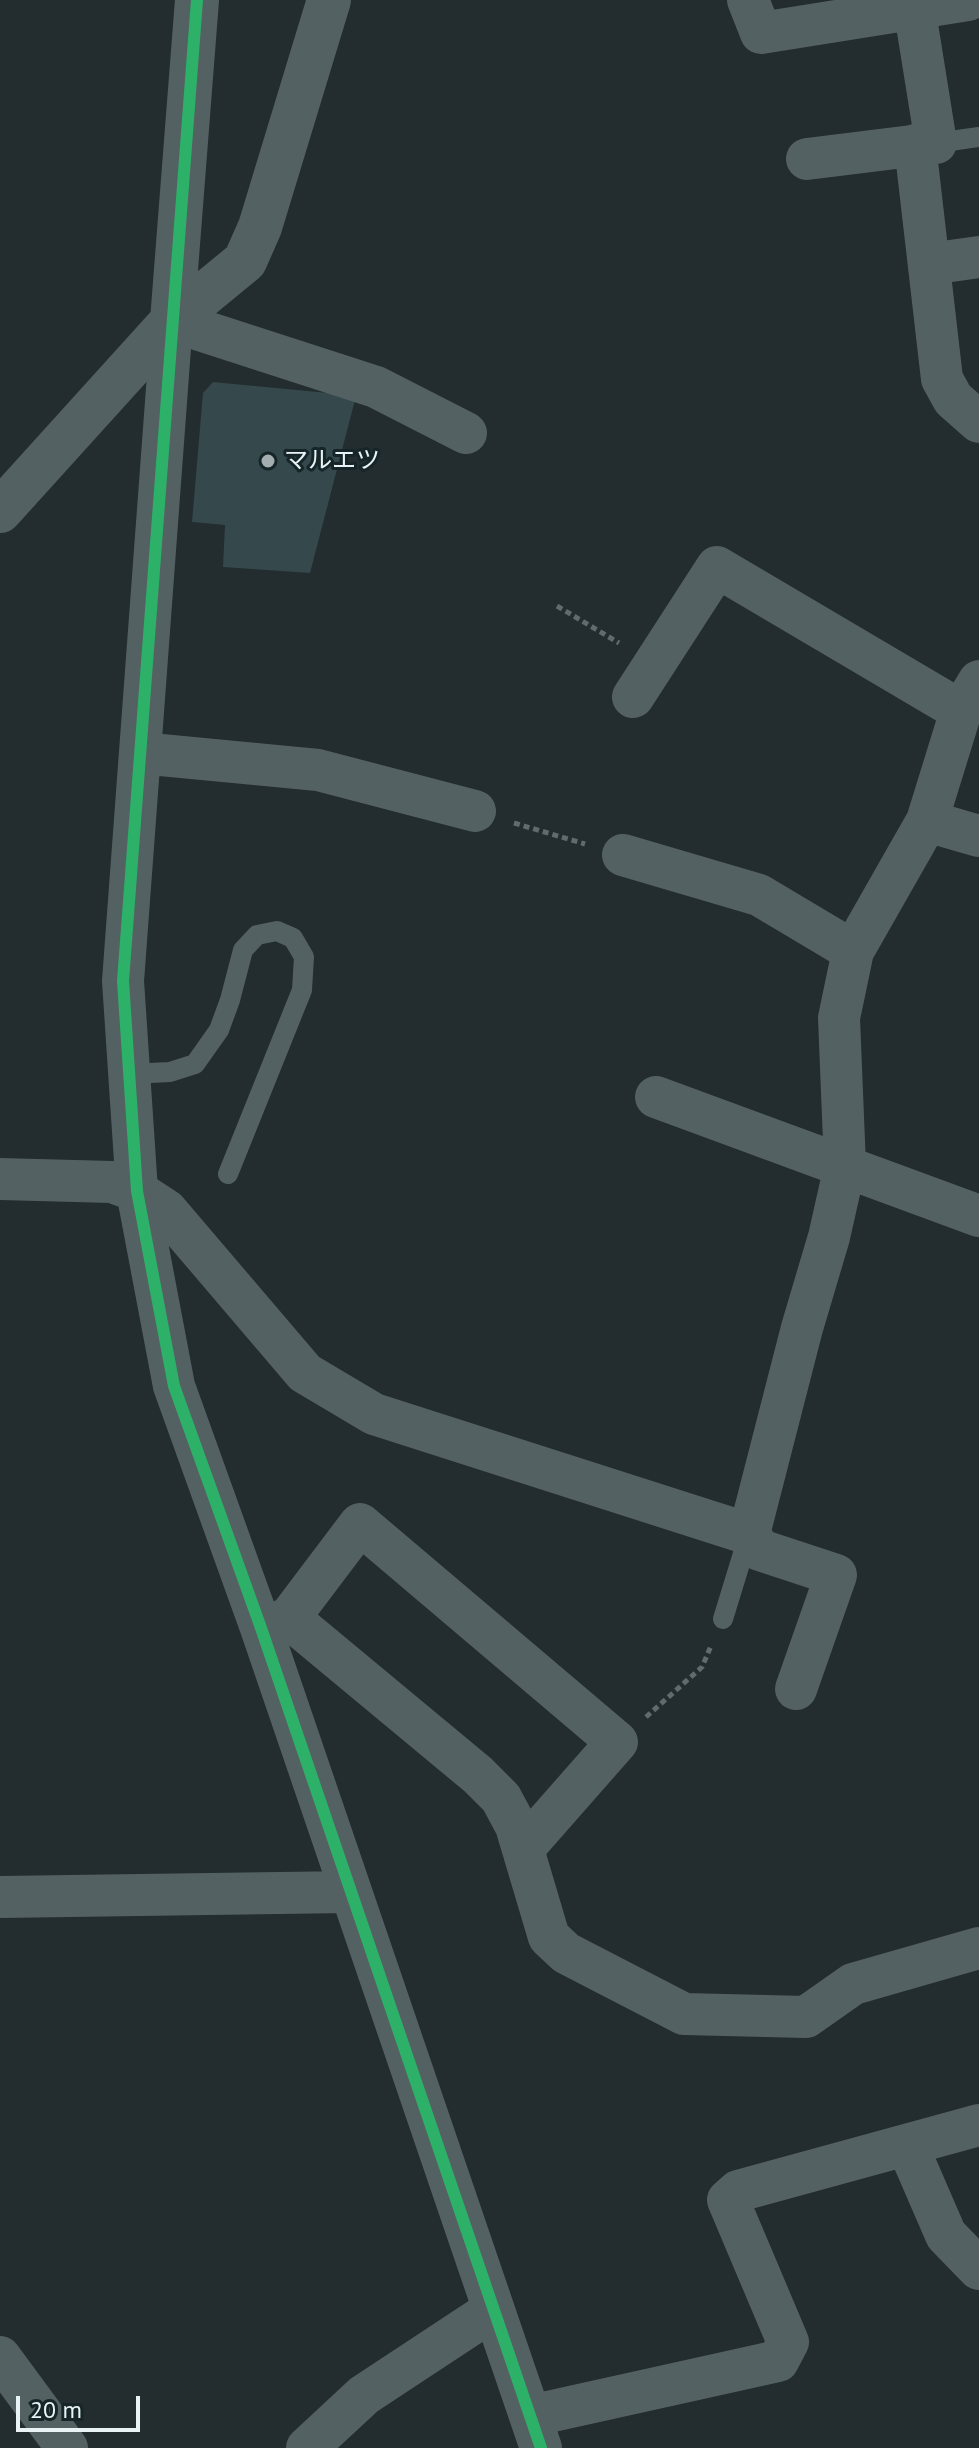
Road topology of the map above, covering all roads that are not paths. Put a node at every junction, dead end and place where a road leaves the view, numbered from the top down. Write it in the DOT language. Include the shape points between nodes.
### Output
graph roads {
  1 [pos="197,0"];
  2 [pos="329,0"];
  3 [pos="968,0"];
  4 [pos="914,4"];
  5 [pos="758,11"];
  6 [pos="979,137"];
  7 [pos="926,144"];
  8 [pos="807,159"];
  9 [pos="979,257"];
  10 [pos="929,264"];
  11 [pos="172,321"];
  12 [pos="979,422"];
  13 [pos="466,433"];
  14 [pos="0,511"];
  15 [pos="644,681"];
  16 [pos="970,696"];
  17 [pos="140,753"];
  18 [pos="475,811"];
  19 [pos="927,821"];
  20 [pos="979,836"];
  21 [pos="623,855"];
  22 [pos="853,951"];
  23 [pos="129,1074"];
  24 [pos="656,1097"];
  25 [pos="845,1166"];
  26 [pos="228,1174"];
  27 [pos="0,1179"];
  28 [pos="137,1191"];
  29 [pos="979,1216"];
  30 [pos="749,1534"];
  31 [pos="723,1619"];
  32 [pos="275,1623"];
  33 [pos="796,1689"];
  34 [pos="523,1849"];
  35 [pos="349,1892"];
  36 [pos="0,1897"];
  37 [pos="979,1948"];
  38 [pos="979,2125"];
  39 [pos="907,2145"];
  40 [pos="979,2269"];
  41 [pos="493,2310"];
  42 [pos="0,2357"];
  43 [pos="535,2432"];
  44 [pos="67,2448"];
  45 [pos="307,2448"];
  1 -- 11 [label="street"];
  2 -- 11 [label="street" via="245,261"];
  3 -- 4 [label="street"];
  4 -- 5 [label="street"];
  4 -- 7 [label="street"];
  6 -- 7 [label="lane"];
  7 -- 8 [label="street"];
  7 -- 10 [label="street"];
  9 -- 10 [label="street"];
  10 -- 12 [label="street" via="942,379 953,399"];
  11 -- 13 [label="street" via="376,387"];
  11 -- 14 [label="street"];
  11 -- 17 [label="street"];
  15 -- 16 [label="street" via="717,567"];
  16 -- 19 [label="street"];
  17 -- 18 [label="street" via="318,770"];
  17 -- 23 [label="street" via="123,981"];
  19 -- 20 [label="street"];
  19 -- 22 [label="street"];
  21 -- 22 [label="street" via="759,895"];
  22 -- 25 [label="street" via="839,1018"];
  23 -- 26 [label="lane" via="170,1072 195,1064 219,1030 243,950 257,935 277,931 293,938 304,957 302,990"];
  23 -- 28 [label="street"];
  24 -- 25 [label="street"];
  25 -- 29 [label="street"];
  25 -- 30 [label="street"];
  27 -- 28 [label="street" via="112,1182"];
  28 -- 30 [label="street" via="166,1210 305,1373 374,1414"];
  28 -- 32 [label="street" via="174,1386"];
  30 -- 31 [label="lane"];
  30 -- 33 [label="street" via="760,1550 836,1575"];
  32 -- 34 [label="street" via="383,1694 501,1798"];
  32 -- 34 [label="street" via="360,1524 624,1737"];
  32 -- 35 [label="street"];
  34 -- 37 [label="street" via="549,1937 566,1953 684,2014 806,2017 853,1984"];
  35 -- 36 [label="street"];
  35 -- 41 [label="street"];
  38 -- 39 [label="street"];
  39 -- 40 [label="street" via="946,2235"];
  39 -- 43 [label="street" via="738,2191 728,2200 788,2342 778,2361"];
  41 -- 43 [label="street"];
  41 -- 45 [label="street" via="364,2395"];
  42 -- 44 [label="street"];
}
